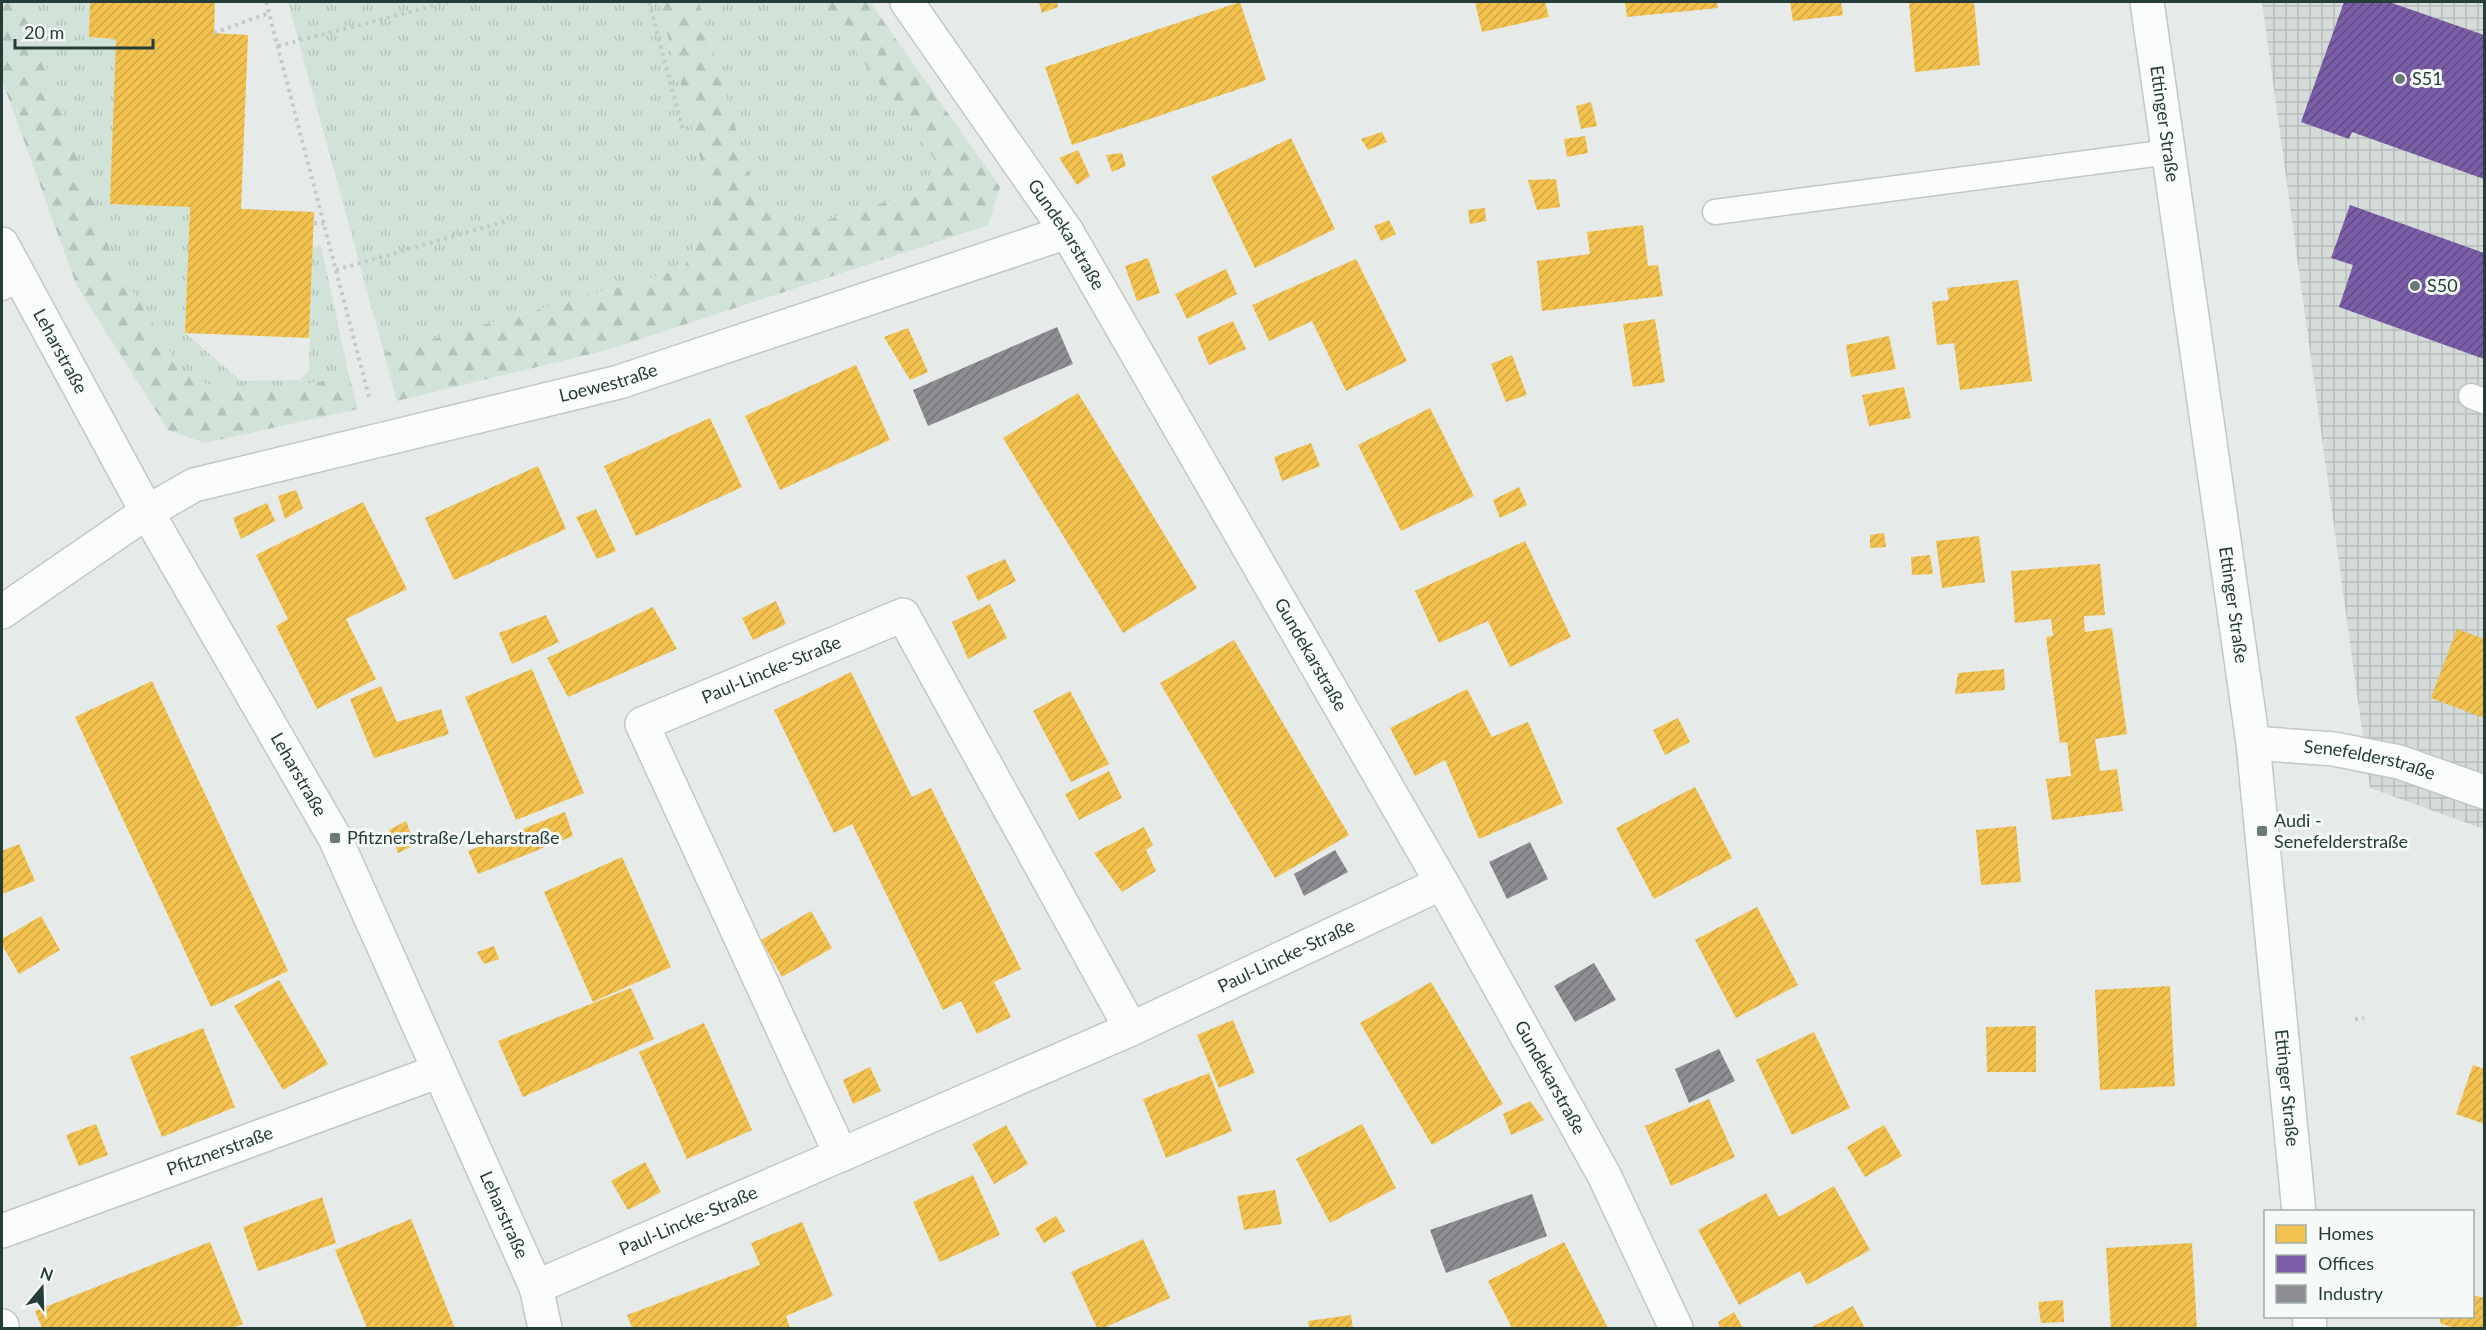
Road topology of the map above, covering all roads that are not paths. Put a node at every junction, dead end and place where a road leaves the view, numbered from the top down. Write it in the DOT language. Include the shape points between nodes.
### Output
graph roads {
  1 [pos="908,2"];
  2 [pos="2147,2"];
  3 [pos="2169,152"];
  4 [pos="1715,212"];
  5 [pos="1066,232"];
  6 [pos="2,244"];
  7 [pos="11,283"];
  8 [pos="147,512"];
  9 [pos="2,612"];
  10 [pos="2253,743"];
  11 [pos="2484,792"];
  12 [pos="1442,883"];
  13 [pos="1131,1029"];
  14 [pos="439,1071"];
  15 [pos="841,1155"];
  16 [pos="2299,1210"];
  17 [pos="2,1231"];
  18 [pos="536,1287"];
  19 [pos="545,1329"];
  20 [pos="1676,1329"];
  1 -- 5 [label="street, Gundekarstraße"];
  2 -- 3 [label="street, Ettinger Straße"];
  3 -- 4 [label="lane"];
  3 -- 10 [label="street, Ettinger Straße"];
  5 -- 8 [label="street, Loewestraße" via="619,382 194,485"];
  5 -- 12 [label="street, Gundekarstraße"];
  6 -- 7 [label="street, Leharstraße"];
  7 -- 8 [label="street, Leharstraße"];
  8 -- 9 [label="street, Loewestraße"];
  8 -- 14 [label="street, Leharstraße" via="335,838"];
  10 -- 11 [label="street, Senefelderstraße" via="2334,749 2399,762"];
  10 -- 16 [label="street, Ettinger Straße"];
  12 -- 13 [label="street, Paul-Lincke-Straße"];
  12 -- 20 [label="street, Gundekarstraße" via="1604,1175"];
  13 -- 15 [label="street, Paul-Lincke-Straße"];
  13 -- 15 [label="street, Paul-Lincke-Straße" via="903,615 642,724"];
  14 -- 17 [label="street, Pfitznerstraße"];
  14 -- 18 [label="street, Leharstraße"];
  15 -- 18 [label="street, Paul-Lincke-Straße"];
  18 -- 19 [label="street, Leharstraße"];
}
